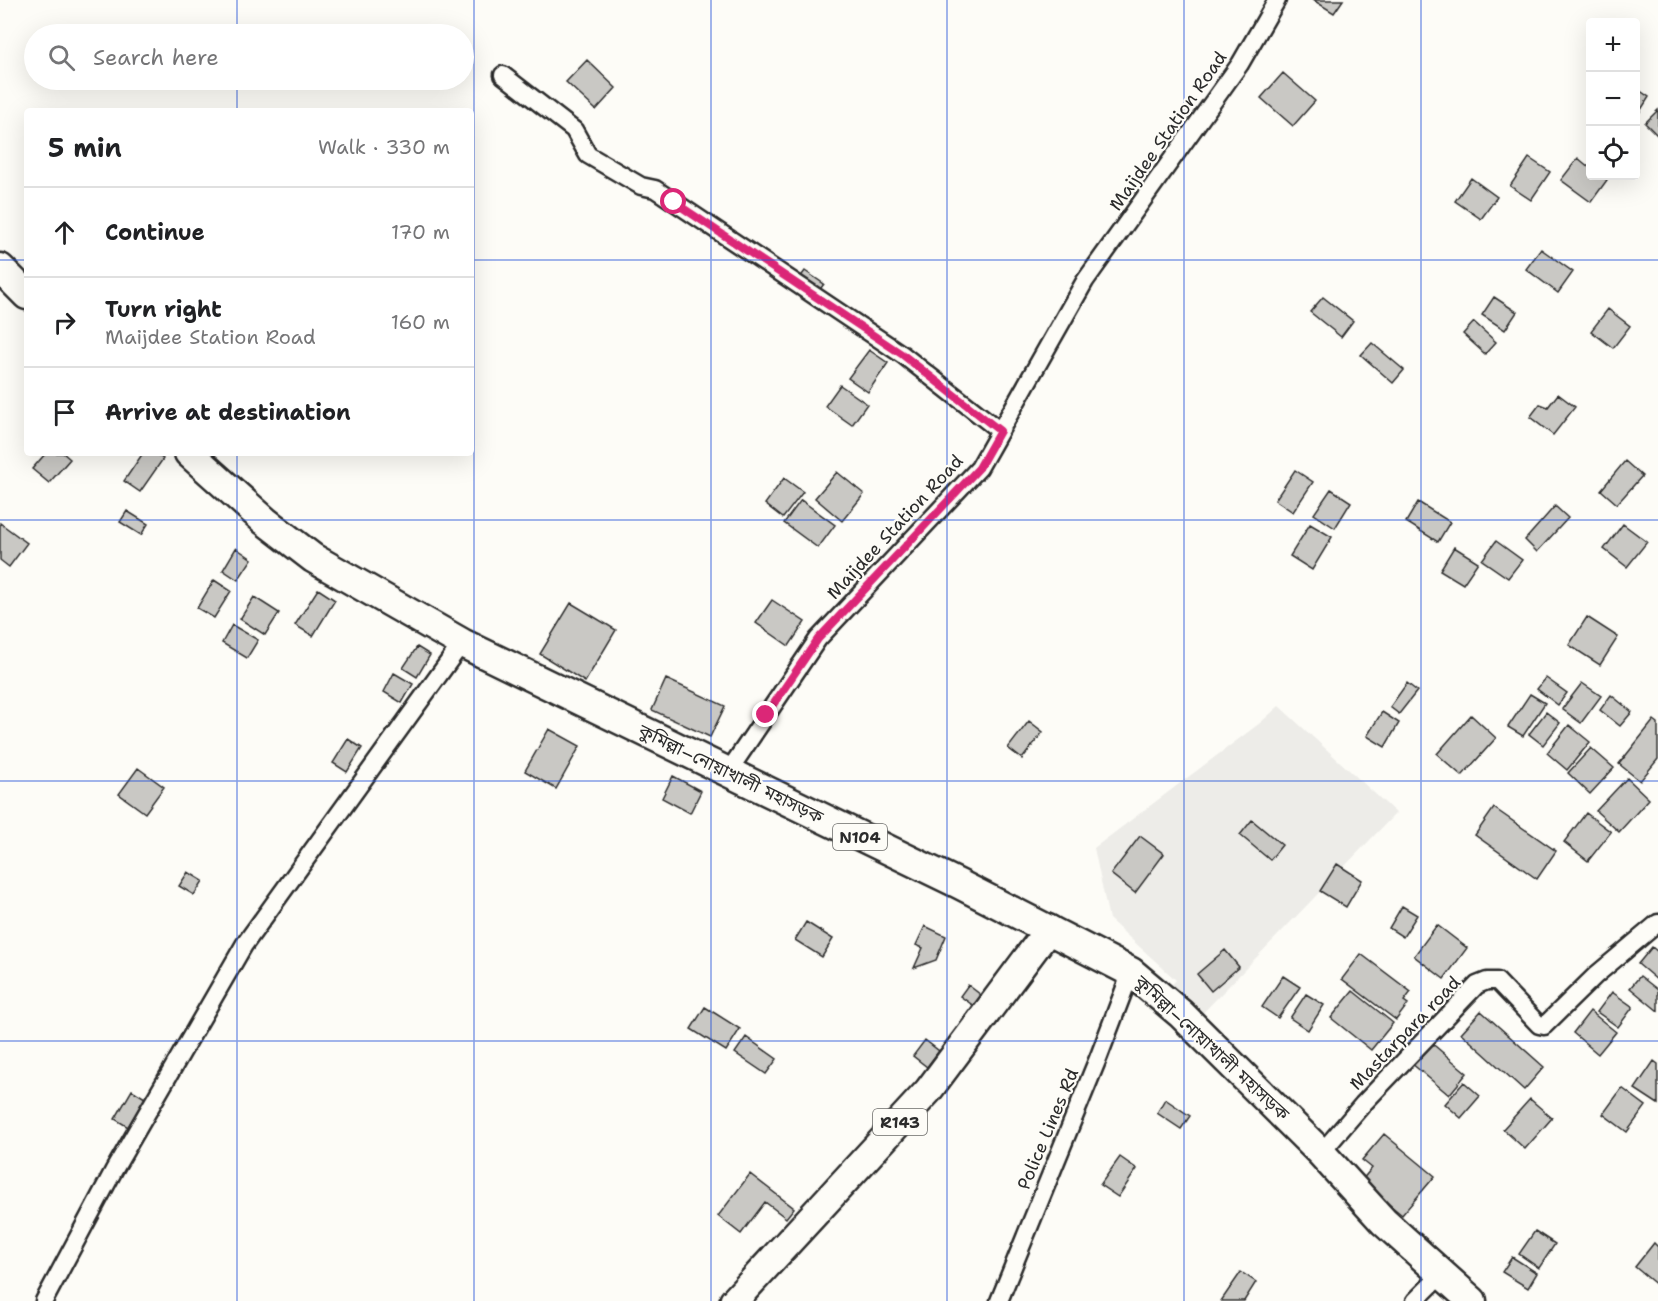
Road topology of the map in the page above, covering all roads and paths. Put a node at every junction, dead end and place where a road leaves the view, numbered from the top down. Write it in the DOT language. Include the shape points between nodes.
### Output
graph roads {
  1 [pos="1277,0"];
  2 [pos="503,75"];
  3 [pos="0,268"];
  4 [pos="24,292"];
  5 [pos="1000,431"];
  6 [pos="192,456"];
  7 [pos="462,643"];
  8 [pos="728,772"];
  9 [pos="1658,923"];
  10 [pos="1049,929"];
  11 [pos="1131,972"];
  12 [pos="1321,1153"];
  13 [pos="1442,1274"];
  14 [pos="44,1301"];
  15 [pos="734,1301"];
  16 [pos="999,1301"];
  17 [pos="1415,1301"];
  18 [pos="1472,1301"];
  1 -- 5 [label="street, Maijdee Station Road" via="1240,64 1085,281"];
  2 -- 5 [label="street" via="574,130 588,154 641,186 655,189 903,355"];
  3 -- 4 [label="highway"];
  5 -- 8 [label="street, Maijdee Station Road" via="979,468 818,639"];
  6 -- 7 [label="highway, কুমিল্লা–নোয়াখালী মহাসড়ক / N104" via="313,558"];
  7 -- 8 [label="highway, কুমিল্লা–নোয়াখালী মহাসড়ক / N104"];
  7 -- 14 [label="street" via="244,945 114,1170"];
  8 -- 10 [label="highway, কুমিল্লা–নোয়াখালী মহাসড়ক / N104"];
  9 -- 12 [label="street, Mastarpara road" via="1544,1026 1497,981 1477,985"];
  10 -- 11 [label="highway, কুমিল্লা–নোয়াখালী মহাসড়ক / N104"];
  10 -- 15 [label="main road, R143" via="928,1091"];
  11 -- 12 [label="highway, কুমিল্লা–নোয়াখালী মহাসড়ক / N104" via="1180,1014"];
  11 -- 16 [label="street, Police Lines Rd"];
  12 -- 13 [label="highway, কুমিল্লা–নোয়াখালী মহাসড়ক / N104" via="1384,1222"];
  13 -- 17 [label="street"];
  13 -- 18 [label="highway, কুমিল্লা–নোয়াখালী মহাসড়ক / N104"];
}
